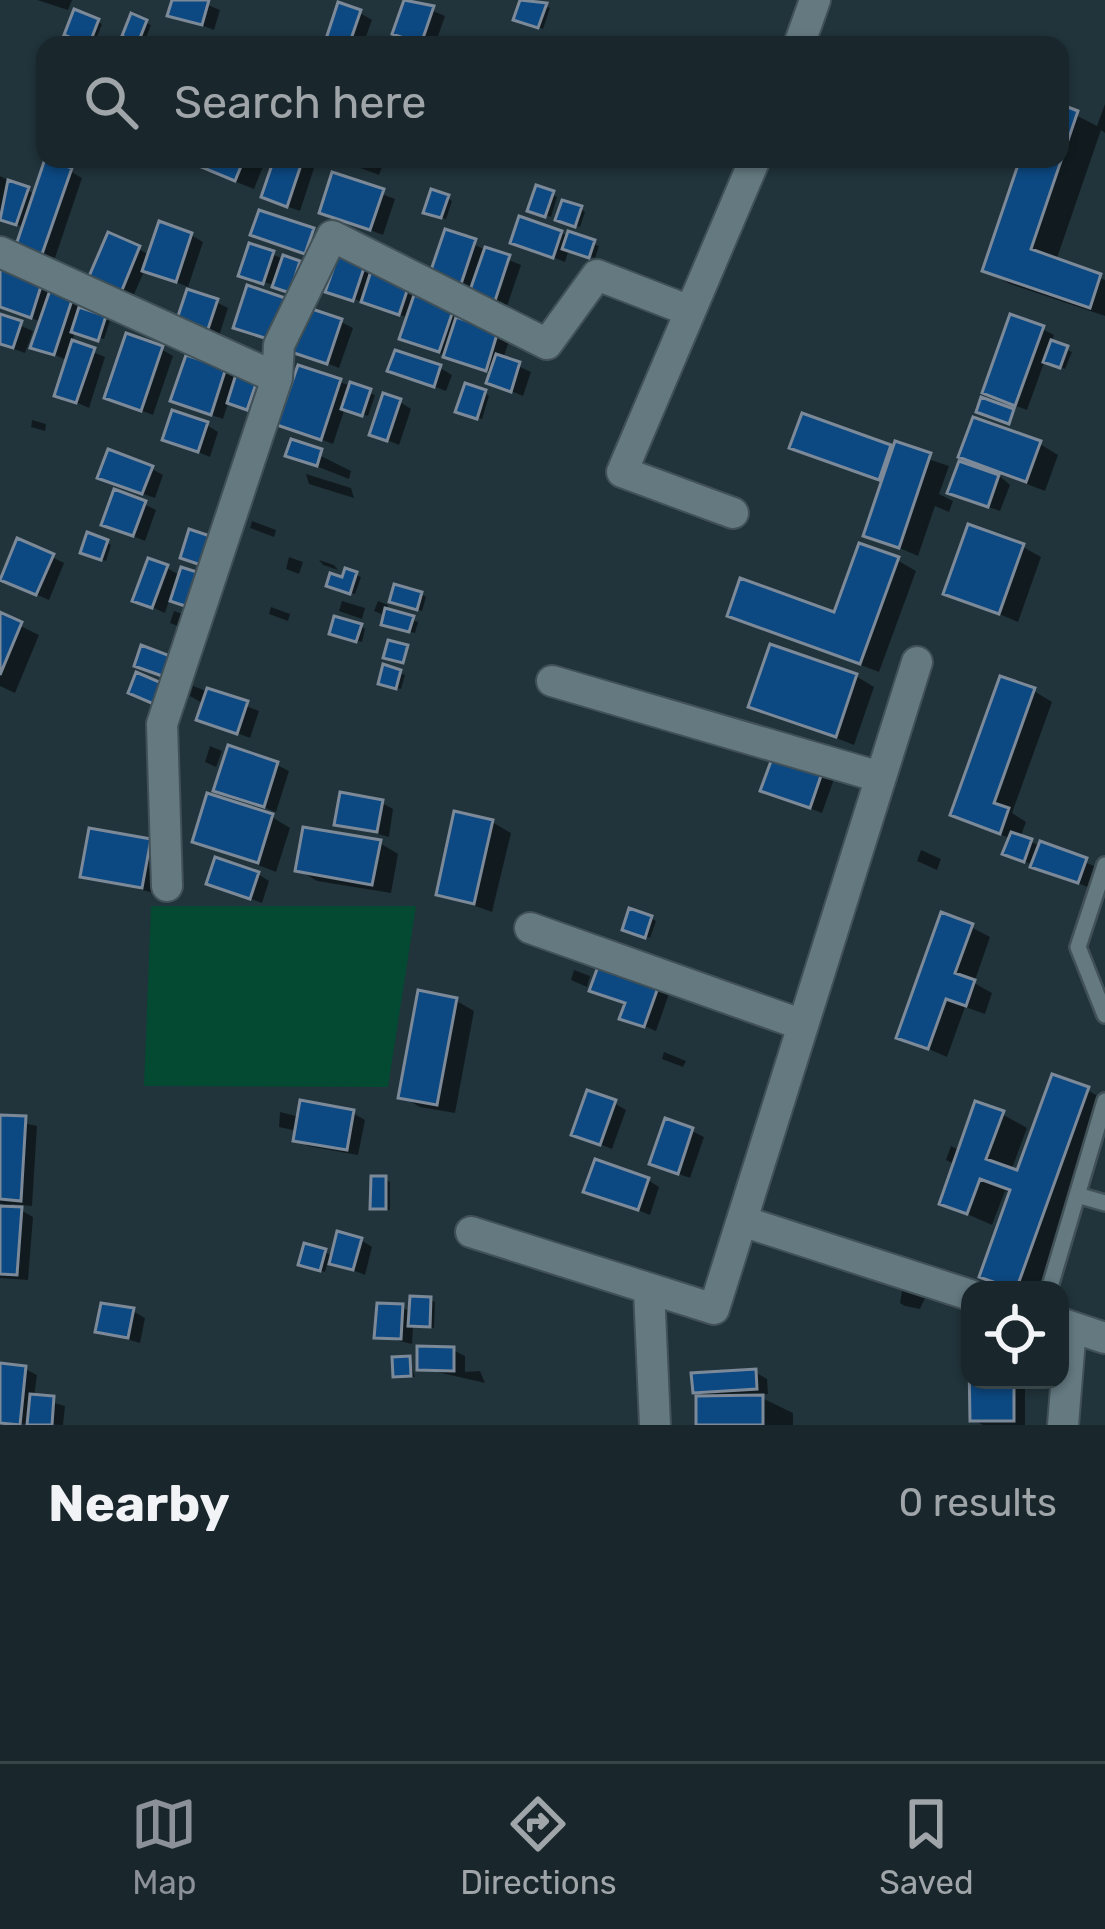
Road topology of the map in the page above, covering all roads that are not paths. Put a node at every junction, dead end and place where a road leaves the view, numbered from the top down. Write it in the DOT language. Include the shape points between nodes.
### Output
graph roads {
  1 [pos="815,0"];
  2 [pos="802,36"];
  3 [pos="751,168"];
  4 [pos="0,252"];
  5 [pos="690,311"];
  6 [pos="277,378"];
  7 [pos="734,513"];
  8 [pos="916,662"];
  9 [pos="552,680"];
  10 [pos="880,777"];
  11 [pos="1105,865"];
  12 [pos="167,886"];
  13 [pos="530,928"];
  14 [pos="1105,1016"];
  15 [pos="802,1025"];
  16 [pos="1105,1101"];
  17 [pos="1077,1195"];
  18 [pos="1105,1203"];
  19 [pos="742,1221"];
  20 [pos="471,1232"];
  21 [pos="1052,1281"];
  22 [pos="649,1289"];
  23 [pos="961,1291"];
  24 [pos="1069,1326"];
  25 [pos="1105,1338"];
  26 [pos="1064,1389"];
  27 [pos="655,1425"];
  28 [pos="1063,1425"];
  1 -- 2 [label="street"];
  3 -- 5 [label="street"];
  4 -- 6 [label="street"];
  5 -- 6 [label="street" via="597,275 547,344 332,236 278,345"];
  5 -- 7 [label="street" via="622,472"];
  6 -- 12 [label="street" via="162,724"];
  8 -- 10 [label="street"];
  9 -- 10 [label="street"];
  10 -- 15 [label="street"];
  11 -- 14 [label="lane" via="1078,947"];
  13 -- 15 [label="street"];
  15 -- 19 [label="street"];
  16 -- 17 [label="lane"];
  17 -- 18 [label="lane"];
  17 -- 21 [label="lane"];
  19 -- 22 [label="street" via="714,1310"];
  19 -- 23 [label="street"];
  20 -- 22 [label="street"];
  22 -- 27 [label="street"];
  24 -- 25 [label="street"];
  26 -- 28 [label="street"];
}
